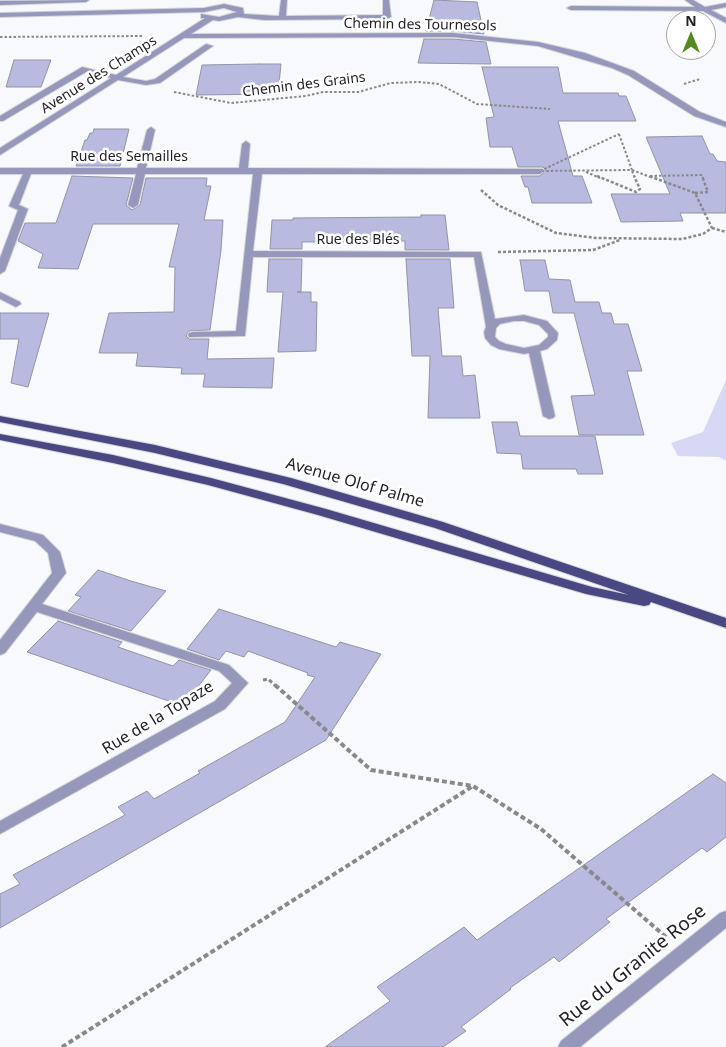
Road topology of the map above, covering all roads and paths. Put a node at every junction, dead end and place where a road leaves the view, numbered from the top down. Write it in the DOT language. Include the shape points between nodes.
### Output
graph roads {
  1 [pos="86,0"];
  2 [pos="284,0"];
  3 [pos="386,0"];
  4 [pos="688,0"];
  5 [pos="237,1"];
  6 [pos="0,3"];
  7 [pos="726,5"];
  8 [pos="228,6"];
  9 [pos="570,8"];
  10 [pos="704,9"];
  11 [pos="204,10"];
  12 [pos="90,13"];
  13 [pos="0,15"];
  14 [pos="238,16"];
  15 [pos="282,17"];
  16 [pos="211,18"];
  17 [pos="726,21"];
  18 [pos="184,36"];
  19 [pos="0,37"];
  20 [pos="209,46"];
  21 [pos="118,78"];
  22 [pos="146,83"];
  23 [pos="550,109"];
  24 [pos="0,119"];
  25 [pos="726,125"];
  26 [pos="152,130"];
  27 [pos="246,144"];
  28 [pos="0,152"];
  29 [pos="142,170"];
  30 [pos="243,170"];
  31 [pos="258,170"];
  32 [pos="464,170"];
  33 [pos="540,170"];
  34 [pos="582,170"];
  35 [pos="632,170"];
  36 [pos="0,171"];
  37 [pos="28,171"];
  38 [pos="646,176"];
  39 [pos="695,193"];
  40 [pos="133,205"];
  41 [pos="712,228"];
  42 [pos="726,232"];
  43 [pos="622,239"];
  44 [pos="248,254"];
  45 [pos="478,254"];
  46 [pos="0,271"];
  47 [pos="0,296"];
  48 [pos="16,304"];
  49 [pos="491,327"];
  50 [pos="193,335"];
  51 [pos="534,350"];
  52 [pos="549,416"];
  53 [pos="0,418"];
  54 [pos="0,437"];
  55 [pos="0,528"];
  56 [pos="34,606"];
  57 [pos="692,613"];
  58 [pos="726,623"];
  59 [pos="0,650"];
  60 [pos="241,683"];
  61 [pos="473,786"];
  62 [pos="0,828"];
  63 [pos="726,918"];
  64 [pos="683,952"];
  65 [pos="62,1047"];
  66 [pos="567,1047"];
  1 -- 6 [label="street"];
  1 -- 12 [label="street"];
  2 -- 15 [label="street"];
  3 -- 15 [label="street" via="387,17"];
  4 -- 10 [label="street"];
  5 -- 8 [label="street"];
  7 -- 10 [label="street"];
  8 -- 11 [label="street"];
  8 -- 14 [label="street" via="240,10"];
  9 -- 10 [label="street"];
  10 -- 17 [label="street"];
  11 -- 12 [label="street"];
  11 -- 16 [label="street" via="204,15"];
  12 -- 13 [label="street"];
  14 -- 15 [label="street"];
  14 -- 16 [label="street"];
  16 -- 18 [label="street, Avenue des Champs"];
  18 -- 19 [label="path"];
  18 -- 21 [label="street, Avenue des Champs"];
  18 -- 25 [label="street, Chemin des Tournesols" via="452,35 538,44 615,66 697,114"];
  20 -- 22 [label="street" via="157,81"];
  21 -- 22 [label="street"];
  21 -- 24 [label="street" via="85,69"];
  21 -- 28 [label="street, Avenue des Champs"];
  22 -- 23 [label="path, Chemin des Grains" via="207,100 231,103 323,92 358,92 391,83 420,82 439,84 477,104"];
  26 -- 29 [label="street"];
  27 -- 30 [label="street"];
  29 -- 30 [label="street, Rue des Semailles"];
  29 -- 37 [label="street, Rue des Semailles"];
  29 -- 40 [label="street"];
  30 -- 31 [label="street, Rue des Semailles"];
  31 -- 32 [label="street, Rue des Semailles"];
  31 -- 44 [label="street"];
  32 -- 33 [label="street, Rue des Semailles"];
  32 -- 43 [label="path" via="498,205 524,220 556,233"];
  33 -- 34 [label="path"];
  33 -- 35 [label="path" via="619,134"];
  34 -- 35 [label="path"];
  34 -- 35 [label="path" via="636,192 640,189"];
  35 -- 38 [label="path"];
  36 -- 37 [label="street, Rue des Semailles"];
  37 -- 46 [label="street" via="14,206 24,209"];
  38 -- 39 [label="path"];
  38 -- 39 [label="path" via="702,175 708,192"];
  39 -- 41 [label="path"];
  41 -- 42 [label="path"];
  41 -- 43 [label="path" via="703,234 682,239"];
  43 -- 45 [label="path" via="593,250"];
  44 -- 45 [label="street, Rue des Blés"];
  44 -- 50 [label="street" via="241,334"];
  45 -- 49 [label="street"];
  47 -- 48 [label="street"];
  49 -- 51 [label="street" via="490,338 503,348"];
  49 -- 51 [label="street" via="496,322 514,318 543,323 553,333 553,338 543,348"];
  51 -- 52 [label="street"];
  53 -- 57 [label="main road, Avenue Olof Palme" via="155,449 287,481 439,525"];
  54 -- 57 [label="main road, Avenue Olof Palme" via="211,482 591,591"];
  55 -- 56 [label="street" via="39,538 54,552 60,572"];
  56 -- 59 [label="street"];
  56 -- 60 [label="street, Rue de la Topaze" via="224,668"];
  57 -- 58 [label="main road, Avenue Olof Palme"];
  60 -- 61 [label="path" via="268,680 372,770"];
  60 -- 62 [label="street, Rue de la Topaze" via="220,705"];
  61 -- 64 [label="path" via="541,829"];
  61 -- 65 [label="path"];
  63 -- 64 [label="street, Rue du Granite Rose"];
  64 -- 66 [label="street, Rue du Granite Rose"];
}
